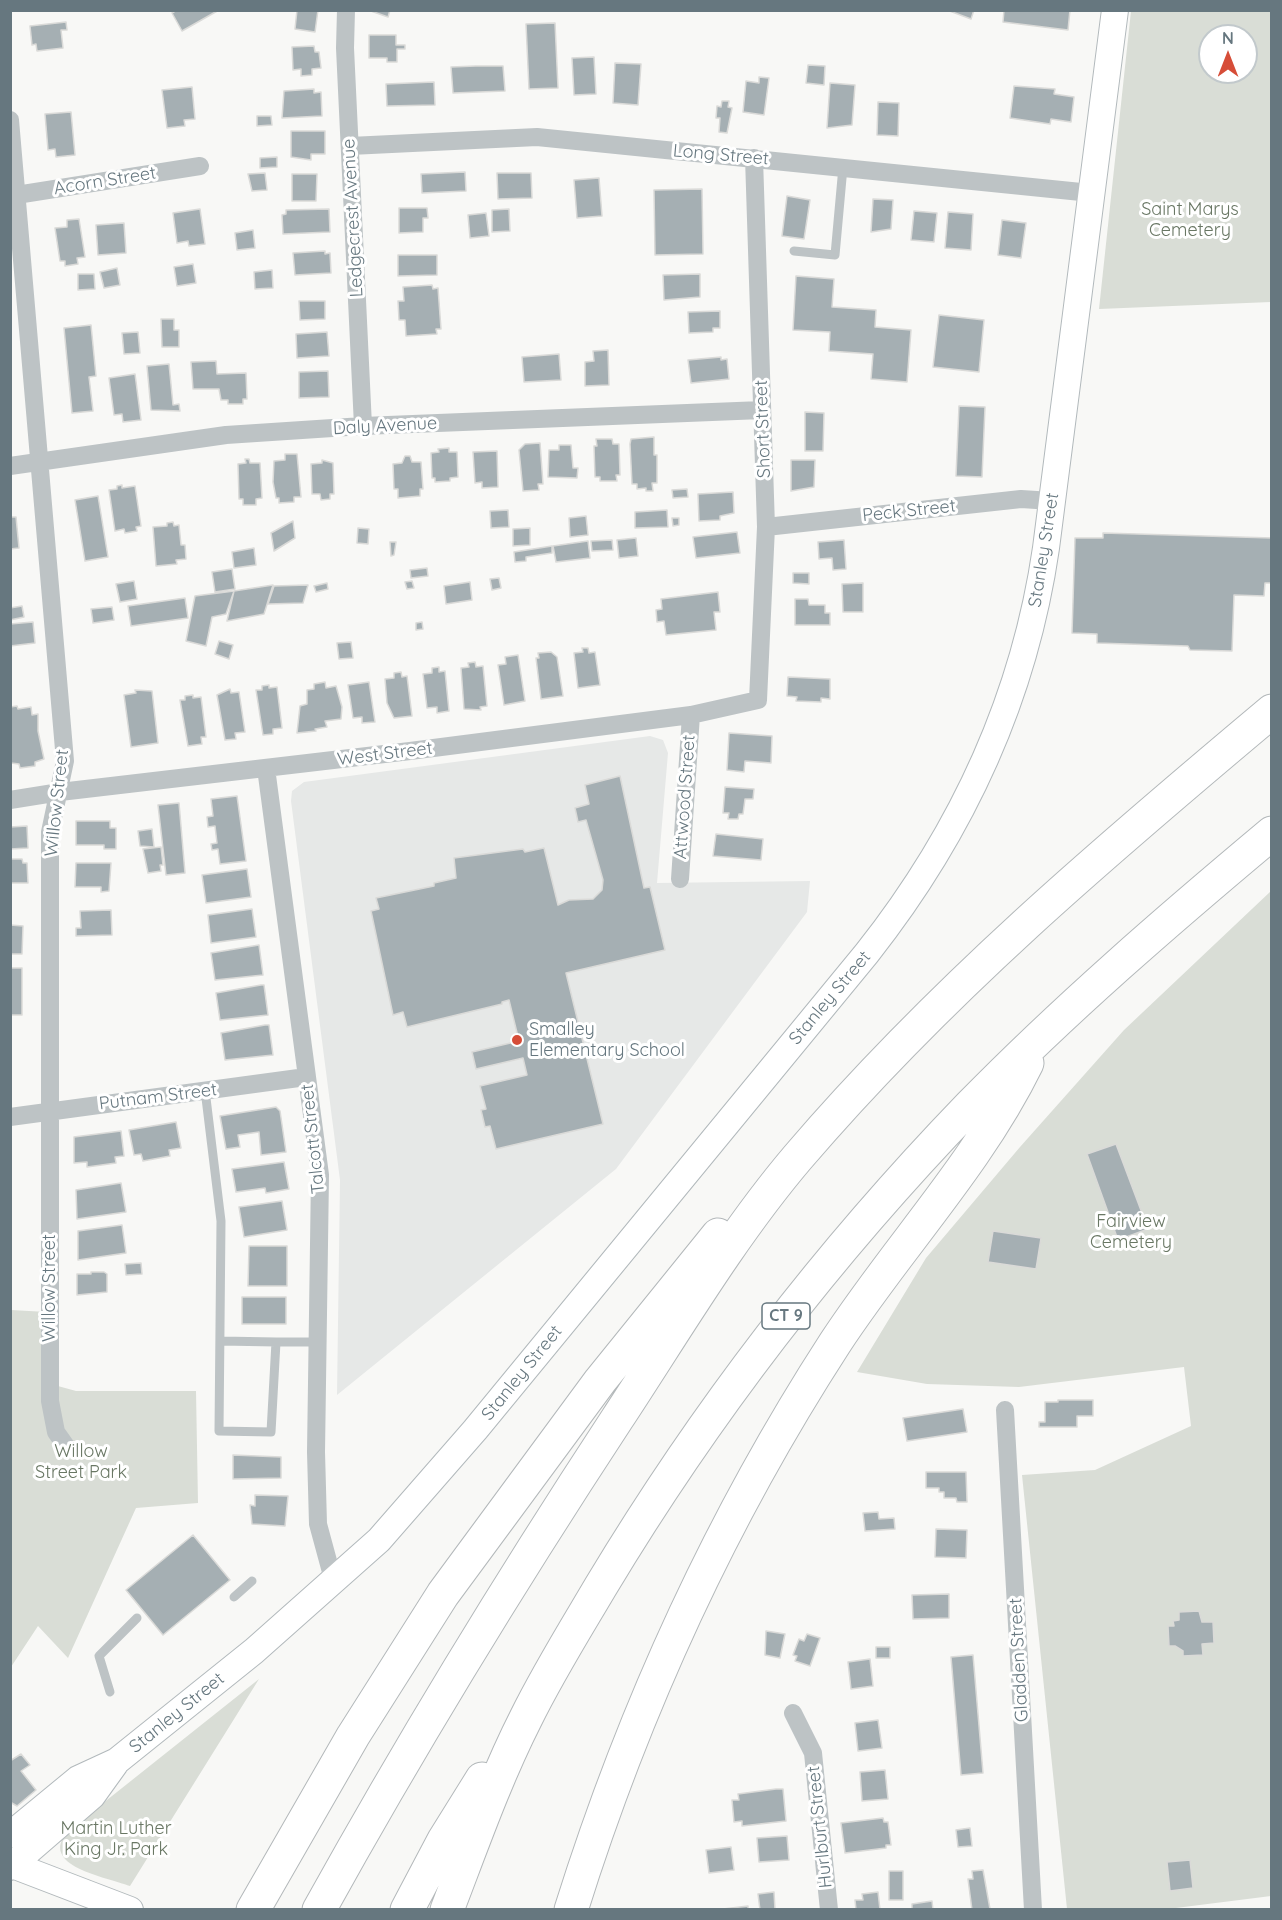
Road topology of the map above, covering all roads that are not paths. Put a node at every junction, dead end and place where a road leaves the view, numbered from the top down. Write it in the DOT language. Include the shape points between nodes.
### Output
graph roads {
  1 [pos="346,10"];
  2 [pos="1115,10"];
  3 [pos="10,120"];
  4 [pos="350,146"];
  5 [pos="754,158"];
  6 [pos="200,165"];
  7 [pos="843,167"];
  8 [pos="1091,193"];
  9 [pos="14,195"];
  10 [pos="794,251"];
  11 [pos="762,410"];
  12 [pos="363,426"];
  13 [pos="40,462"];
  14 [pos="10,466"];
  15 [pos="1052,501"];
  16 [pos="766,527"];
  17 [pos="758,700"];
  18 [pos="1272,711"];
  19 [pos="690,715"];
  20 [pos="266,768"];
  21 [pos="60,792"];
  22 [pos="10,800"];
  23 [pos="1272,832"];
  24 [pos="680,879"];
  25 [pos="1038,1040"];
  26 [pos="306,1077"];
  27 [pos="205,1090"];
  28 [pos="51,1111"];
  29 [pos="10,1117"];
  30 [pos="797,1158"];
  31 [pos="221,1341"];
  32 [pos="274,1342"];
  33 [pos="318,1342"];
  34 [pos="1005,1410"];
  35 [pos="68,1449"];
  36 [pos="252,1581"];
  37 [pos="334,1583"];
  38 [pos="234,1596"];
  39 [pos="137,1618"];
  40 [pos="110,1692"];
  41 [pos="793,1713"];
  42 [pos="525,1719"];
  43 [pos="117,1761"];
  44 [pos="10,1835"];
  45 [pos="11,1865"];
  46 [pos="130,1910"];
  47 [pos="253,1910"];
  48 [pos="319,1910"];
  49 [pos="407,1910"];
  50 [pos="447,1910"];
  51 [pos="571,1910"];
  52 [pos="829,1910"];
  53 [pos="1033,1910"];
  1 -- 4 [label="street, Ledgecrest Avenue"];
  2 -- 8 [label="main road, Stanley Street"];
  3 -- 9 [label="street, Willow Street"];
  4 -- 5 [label="street, Long Street" via="537,137"];
  4 -- 12 [label="street, Ledgecrest Avenue"];
  5 -- 7 [label="street, Long Street"];
  5 -- 11 [label="street, Short Street"];
  6 -- 9 [label="street, Acorn Street"];
  7 -- 8 [label="street, Long Street"];
  7 -- 10 [label="lane" via="835,255"];
  8 -- 15 [label="main road, Stanley Street"];
  9 -- 13 [label="street, Willow Street"];
  11 -- 12 [label="street, Daly Avenue"];
  11 -- 16 [label="street, Short Street"];
  12 -- 13 [label="street, Daly Avenue" via="226,435"];
  13 -- 14 [label="street, Daly Avenue"];
  13 -- 21 [label="street, Willow Street" via="65,761"];
  15 -- 16 [label="street, Peck Street" via="1021,499"];
  15 -- 37 [label="main road, Stanley Street" via="1037,602 1009,703 978,778 921,880 867,953 457,1452 379,1540"];
  16 -- 17 [label="street, Short Street"];
  17 -- 19 [label="street, West Street"];
  18 -- 30 [label="highway" via="1021,926 914,1031"];
  19 -- 20 [label="street, West Street"];
  19 -- 24 [label="street, Attwood Street"];
  20 -- 21 [label="street, West Street"];
  20 -- 26 [label="street, Talcott Street"];
  21 -- 22 [label="street, West Street"];
  21 -- 28 [label="street, Willow Street" via="50,832"];
  23 -- 25 [label="highway, CT 9" via="1139,946"];
  25 -- 42 [label="highway, CT 9" via="905,1177 772,1334 651,1506"];
  25 -- 51 [label="highway" via="987,1135 837,1341 779,1433 721,1538 631,1737"];
  26 -- 27 [label="street, Putnam Street"];
  26 -- 33 [label="street, Talcott Street" via="320,1175"];
  27 -- 28 [label="street, Putnam Street"];
  27 -- 31 [label="lane" via="221,1221"];
  28 -- 29 [label="street, Putnam Street"];
  28 -- 35 [label="street, Willow Street" via="50,1401 56,1432"];
  30 -- 47 [label="highway" via="693,1263 497,1519 387,1680"];
  30 -- 48 [label="highway" via="712,1275 534,1547 433,1710"];
  31 -- 32 [label="lane"];
  31 -- 32 [label="lane" via="219,1431 271,1432"];
  32 -- 33 [label="lane"];
  33 -- 37 [label="street, Talcott Street" via="318,1524"];
  34 -- 53 [label="street, Gladden Street"];
  36 -- 38 [label="lane"];
  37 -- 43 [label="main road, Stanley Street"];
  39 -- 40 [label="lane" via="99,1656"];
  41 -- 52 [label="street, Hurlburt Street" via="813,1753"];
  42 -- 49 [label="highway" via="456,1820"];
  42 -- 50 [label="highway, CT 9"];
  43 -- 44 [label="main road, Stanley Street" via="78,1779"];
  43 -- 45 [label="main road, Stanley Street" via="92,1796"];
  45 -- 46 [label="main road, Stanley Street"];
}
